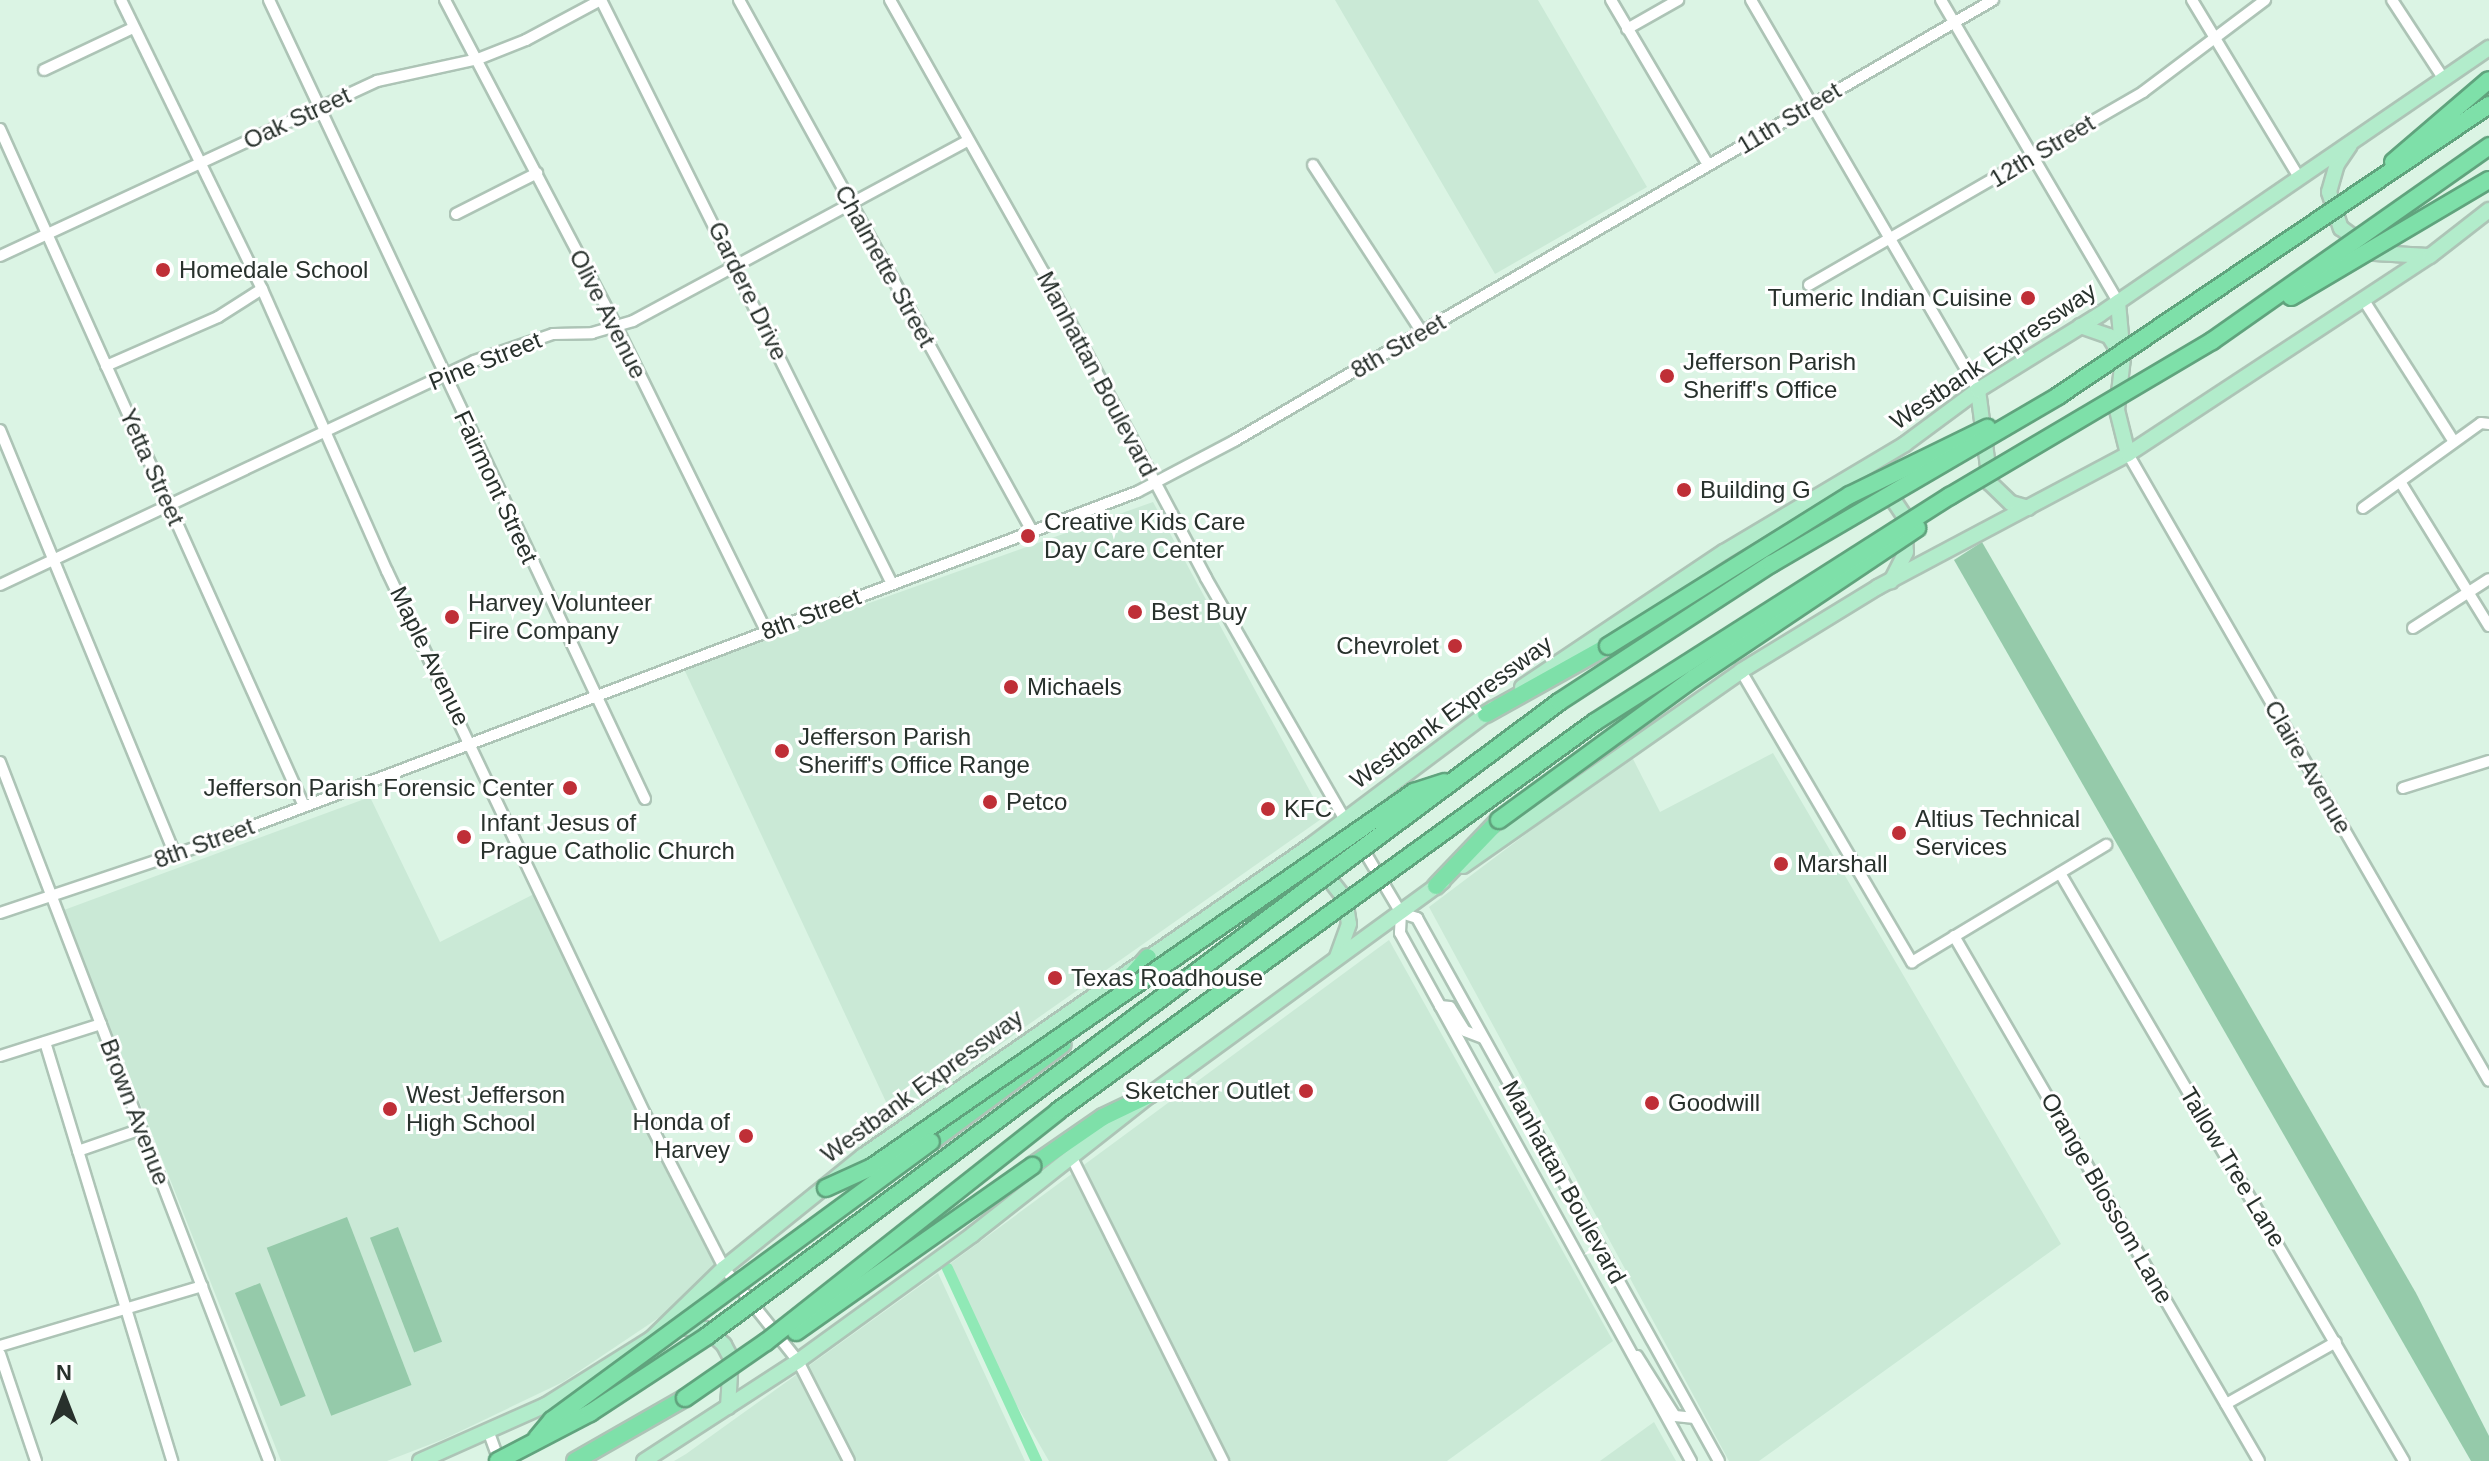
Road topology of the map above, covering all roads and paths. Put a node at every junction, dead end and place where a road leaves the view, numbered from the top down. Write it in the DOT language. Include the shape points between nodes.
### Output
graph roads {
  1 [pos="121,0"];
  2 [pos="269,0"];
  3 [pos="445,0"];
  4 [pos="601,0"];
  5 [pos="739,0"];
  6 [pos="890,0"];
  7 [pos="1611,0"];
  8 [pos="1678,0"];
  9 [pos="1751,0"];
  10 [pos="1941,0"];
  11 [pos="1993,0"];
  12 [pos="2192,0"];
  13 [pos="2265,0"];
  14 [pos="2392,0"];
  15 [pos="1954,22"];
  16 [pos="133,28"];
  17 [pos="1627,29"];
  18 [pos="2214,38"];
  19 [pos="2489,48"];
  20 [pos="478,59"];
  21 [pos="44,70"];
  22 [pos="2443,78"];
  23 [pos="2489,80"];
  24 [pos="1812,103"];
  25 [pos="2489,105"];
  26 [pos="319,109"];
  27 [pos="0,129"];
  28 [pos="2361,133"];
  29 [pos="967,141"];
  30 [pos="2489,146"];
  31 [pos="2034,156"];
  32 [pos="1707,163"];
  33 [pos="201,164"];
  34 [pos="1313,165"];
  35 [pos="537,173"];
  36 [pos="2298,176"];
  37 [pos="2489,180"];
  38 [pos="850,204"];
  39 [pos="2489,210"];
  40 [pos="456,214"];
  41 [pos="2325,221"];
  42 [pos="46,235"];
  43 [pos="1891,238"];
  44 [pos="1586,239"];
  45 [pos="0,256"];
  46 [pos="2430,256"];
  47 [pos="735,264"];
  48 [pos="1809,285"];
  49 [pos="262,289"];
  50 [pos="2363,299"];
  51 [pos="2118,302"];
  52 [pos="616,326"];
  53 [pos="2080,326"];
  54 [pos="1422,332"];
  55 [pos="2212,341"];
  56 [pos="2123,358"];
  57 [pos="106,366"];
  58 [pos="444,376"];
  59 [pos="1978,390"];
  60 [pos="2058,396"];
  61 [pos="2488,424"];
  62 [pos="0,430"];
  63 [pos="324,432"];
  64 [pos="2454,442"];
  65 [pos="2128,454"];
  66 [pos="1155,483"];
  67 [pos="2401,483"];
  68 [pos="1837,485"];
  69 [pos="1950,496"];
  70 [pos="171,508"];
  71 [pos="2028,508"];
  72 [pos="2363,508"];
  73 [pos="1032,531"];
  74 [pos="54,561"];
  75 [pos="2489,579"];
  76 [pos="1891,581"];
  77 [pos="892,584"];
  78 [pos="0,585"];
  79 [pos="2468,591"];
  80 [pos="2489,626"];
  81 [pos="2413,628"];
  82 [pos="766,631"];
  83 [pos="1741,671"];
  84 [pos="593,696"];
  85 [pos="1486,714"];
  86 [pos="472,742"];
  87 [pos="2489,761"];
  88 [pos="1,767"];
  89 [pos="1457,778"];
  90 [pos="2403,788"];
  91 [pos="645,799"];
  92 [pos="304,806"];
  93 [pos="1345,819"];
  94 [pos="2106,845"];
  95 [pos="174,853"];
  96 [pos="1281,866"];
  97 [pos="2060,873"];
  98 [pos="1436,886"];
  99 [pos="53,898"];
  100 [pos="0,913"];
  101 [pos="1401,913"];
  102 [pos="1954,936"];
  103 [pos="1148,957"];
  104 [pos="1337,957"];
  105 [pos="1440,1006"];
  106 [pos="101,1024"];
  107 [pos="1483,1038"];
  108 [pos="45,1042"];
  109 [pos="0,1056"];
  110 [pos="2489,1081"];
  111 [pos="1151,1094"];
  112 [pos="141,1129"];
  113 [pos="1068,1150"];
  114 [pos="78,1151"];
  115 [pos="826,1188"];
  116 [pos="724,1268"];
  117 [pos="202,1286"];
  118 [pos="126,1308"];
  119 [pos="662,1328"];
  120 [pos="2336,1342"];
  121 [pos="0,1346"];
  122 [pos="1631,1353"];
  123 [pos="0,1354"];
  124 [pos="798,1361"];
  125 [pos="685,1398"];
  126 [pos="2226,1404"];
  127 [pos="728,1407"];
  128 [pos="1695,1418"];
  129 [pos="489,1433"];
  130 [pos="531,1445"];
  131 [pos="36,1461"];
  132 [pos="172,1461"];
  133 [pos="269,1461"];
  134 [pos="420,1461"];
  135 [pos="498,1461"];
  136 [pos="575,1461"];
  137 [pos="644,1461"];
  138 [pos="849,1461"];
  139 [pos="1223,1461"];
  140 [pos="1691,1461"];
  141 [pos="1719,1461"];
  142 [pos="2259,1461"];
  143 [pos="2404,1461"];
  1 -- 16 [label="street, Maple Avenue"];
  2 -- 26 [label="street, Fairmont Street"];
  3 -- 20 [label="street, Olive Avenue"];
  4 -- 20 [label="street, Oak Street"];
  4 -- 47 [label="street, Gardere Drive"];
  5 -- 38 [label="street, Chalmette Street"];
  6 -- 29 [label="street, Manhattan Boulevard"];
  7 -- 17 [label="street"];
  8 -- 17 [label="street"];
  9 -- 24 [label="street"];
  10 -- 15 [label="street"];
  11 -- 15 [label="street, 11th Street"];
  12 -- 18 [label="street"];
  13 -- 18 [label="street, 12th Street"];
  14 -- 22 [label="street"];
  15 -- 24 [label="street, 11th Street"];
  15 -- 31 [label="street"];
  16 -- 21 [label="street"];
  16 -- 33 [label="street, Maple Avenue"];
  17 -- 32 [label="street"];
  18 -- 31 [label="street, 12th Street" via="2143,92"];
  18 -- 36 [label="street"];
  19 -- 22 [label="main road, Westbank Expressway"];
  20 -- 26 [label="street, Oak Street" via="377,81"];
  20 -- 35 [label="street, Olive Avenue"];
  22 -- 28 [label="main road, Westbank Expressway"];
  23 -- 41 [label="highway, bridge"];
  24 -- 32 [label="street, 11th Street"];
  24 -- 43 [label="street"];
  25 -- 41 [label="highway, bridge"];
  26 -- 33 [label="street, Oak Street"];
  26 -- 58 [label="street, Fairmont Street"];
  27 -- 42 [label="street, Yetta Street"];
  28 -- 36 [label="main road, Westbank Expressway"];
  28 -- 46 [label="main road" via="2334,173 2329,201 2335,218 2365,250 2394,257"];
  29 -- 38 [label="street, Pine Street"];
  29 -- 66 [label="street, Manhattan Boulevard"];
  30 -- 55 [label="highway, bridge"];
  31 -- 43 [label="street, 12th Street"];
  31 -- 51 [label="street"];
  32 -- 44 [label="street, 11th Street"];
  33 -- 42 [label="street, Oak Street"];
  33 -- 49 [label="street, Maple Avenue"];
  34 -- 54 [label="street"];
  35 -- 40 [label="street"];
  35 -- 52 [label="street, Olive Avenue"];
  36 -- 51 [label="main road, Westbank Expressway"];
  37 -- 55 [label="highway, bridge"];
  38 -- 47 [label="street, Pine Street"];
  38 -- 73 [label="street, Chalmette Street"];
  39 -- 46 [label="main road"];
  41 -- 60 [label="highway, bridge"];
  42 -- 45 [label="street, Oak Street"];
  42 -- 57 [label="street, Yetta Street"];
  43 -- 48 [label="street, 12th Street"];
  43 -- 59 [label="street"];
  44 -- 54 [label="street, 8th Street"];
  46 -- 50 [label="main road"];
  47 -- 52 [label="street, Pine Street"];
  47 -- 77 [label="street, Gardere Drive"];
  49 -- 57 [label="street" via="218,317"];
  49 -- 63 [label="street, Maple Avenue"];
  50 -- 64 [label="street"];
  50 -- 65 [label="main road"];
  51 -- 53 [label="main road, Westbank Expressway"];
  51 -- 56 [label="main road"];
  52 -- 58 [label="street, Pine Street" via="553,334"];
  52 -- 82 [label="street, Olive Avenue"];
  53 -- 56 [label="main road" via="2109,336"];
  53 -- 59 [label="main road, Westbank Expressway"];
  54 -- 66 [label="street, 8th Street"];
  55 -- 69 [label="highway, bridge"];
  56 -- 65 [label="main road" via="2117,410"];
  57 -- 70 [label="street, Yetta Street"];
  58 -- 63 [label="street, Pine Street"];
  58 -- 84 [label="street, Fairmont Street"];
  59 -- 68 [label="main road, Westbank Expressway"];
  59 -- 71 [label="main road" via="1990,483 2011,503"];
  60 -- 85 [label="highway, bridge" via="1915,459 1850,495 1608,646"];
  60 -- 89 [label="highway, bridge" via="1771,564 1559,702"];
  61 -- 64 [label="street" via="2481,423"];
  62 -- 74 [label="street"];
  63 -- 70 [label="street, Pine Street"];
  63 -- 86 [label="street, Maple Avenue"];
  64 -- 67 [label="street"];
  65 -- 71 [label="main road"];
  65 -- 110 [label="street, Claire Avenue"];
  66 -- 73 [label="street, 8th Street"];
  66 -- 93 [label="street, Manhattan Boulevard"];
  67 -- 72 [label="street"];
  67 -- 79 [label="street"];
  68 -- 76 [label="main road" via="1866,484 1893,495 1907,537 1906,552"];
  68 -- 85 [label="main road, Westbank Expressway" via="1724,552"];
  69 -- 98 [label="highway, bridge" via="1933,517 1694,678 1499,820"];
  69 -- 125 [label="highway, bridge" via="1595,722 1058,1111 766,1342"];
  70 -- 74 [label="street, Pine Street"];
  70 -- 92 [label="street, Yetta Street"];
  71 -- 76 [label="main road"];
  73 -- 77 [label="street, 8th Street"];
  74 -- 78 [label="street, Pine Street"];
  74 -- 95 [label="street"];
  75 -- 79 [label="street"];
  76 -- 83 [label="main road"];
  77 -- 82 [label="street, 8th Street"];
  79 -- 80 [label="street"];
  79 -- 81 [label="street"];
  82 -- 84 [label="street, 8th Street"];
  83 -- 98 [label="main road"];
  83 -- 102 [label="street" via="1912,962"];
  84 -- 86 [label="street, 8th Street"];
  84 -- 91 [label="street, Fairmont Street"];
  85 -- 93 [label="main road, Westbank Expressway"];
  86 -- 92 [label="street, 8th Street"];
  86 -- 116 [label="street, Maple Avenue" via="645,1114"];
  87 -- 90 [label="street"];
  88 -- 99 [label="street, Brown Avenue"];
  89 -- 115 [label="highway, bridge" via="1414,792 872,1167"];
  89 -- 130 [label="highway, bridge" via="707,1336"];
  92 -- 95 [label="street, 8th Street"];
  93 -- 96 [label="main road, Westbank Expressway"];
  93 -- 101 [label="street, Manhattan Boulevard"];
  94 -- 97 [label="street"];
  95 -- 99 [label="street, 8th Street"];
  96 -- 103 [label="main road, Westbank Expressway"];
  96 -- 104 [label="main road" via="1319,875 1342,893 1350,919"];
  97 -- 102 [label="street"];
  97 -- 120 [label="street, Tallow Tree Lane"];
  98 -- 101 [label="main road"];
  99 -- 100 [label="street, 8th Street"];
  99 -- 106 [label="street, Brown Avenue"];
  101 -- 104 [label="main road"];
  101 -- 105 [label="street, Manhattan Boulevard" via="1400,933"];
  101 -- 107 [label="street, Manhattan Boulevard" via="1417,918"];
  102 -- 126 [label="street, Orange Blossom Lane"];
  103 -- 115 [label="main road, Westbank Expressway" via="911,1121"];
  103 -- 130 [label="highway, bridge" via="1090,1023 552,1420"];
  104 -- 111 [label="main road"];
  105 -- 107 [label="street" via="1450,1007 1465,1031"];
  105 -- 122 [label="street, Manhattan Boulevard"];
  106 -- 108 [label="street"];
  106 -- 112 [label="street, Brown Avenue"];
  107 -- 128 [label="street, Manhattan Boulevard"];
  108 -- 109 [label="street"];
  108 -- 114 [label="street"];
  111 -- 113 [label="highway"];
  112 -- 114 [label="street"];
  112 -- 117 [label="street, Brown Avenue"];
  113 -- 124 [label="main road"];
  113 -- 125 [label="highway, bridge" via="737,1372"];
  113 -- 139 [label="street"];
  114 -- 118 [label="street"];
  115 -- 116 [label="main road, Westbank Expressway"];
  116 -- 119 [label="main road, Westbank Expressway"];
  116 -- 124 [label="street, Maple Avenue"];
  117 -- 118 [label="street"];
  117 -- 133 [label="street, Brown Avenue"];
  118 -- 121 [label="street"];
  118 -- 132 [label="street"];
  119 -- 127 [label="main road" via="707,1329 724,1345 731,1358"];
  119 -- 129 [label="main road, Westbank Expressway" via="607,1370"];
  120 -- 126 [label="street"];
  120 -- 143 [label="street, Tallow Tree Lane"];
  122 -- 128 [label="street" via="1647,1367 1675,1416"];
  122 -- 140 [label="street, Manhattan Boulevard"];
  123 -- 131 [label="street"];
  124 -- 127 [label="main road"];
  124 -- 138 [label="street, Maple Avenue"];
  125 -- 136 [label="highway"];
  126 -- 142 [label="street, Orange Blossom Lane"];
  127 -- 137 [label="main road"];
  128 -- 141 [label="street, Manhattan Boulevard"];
  129 -- 134 [label="main road, Westbank Expressway"];
  129 -- 135 [label="street"];
  130 -- 135 [label="highway, bridge"];
}
